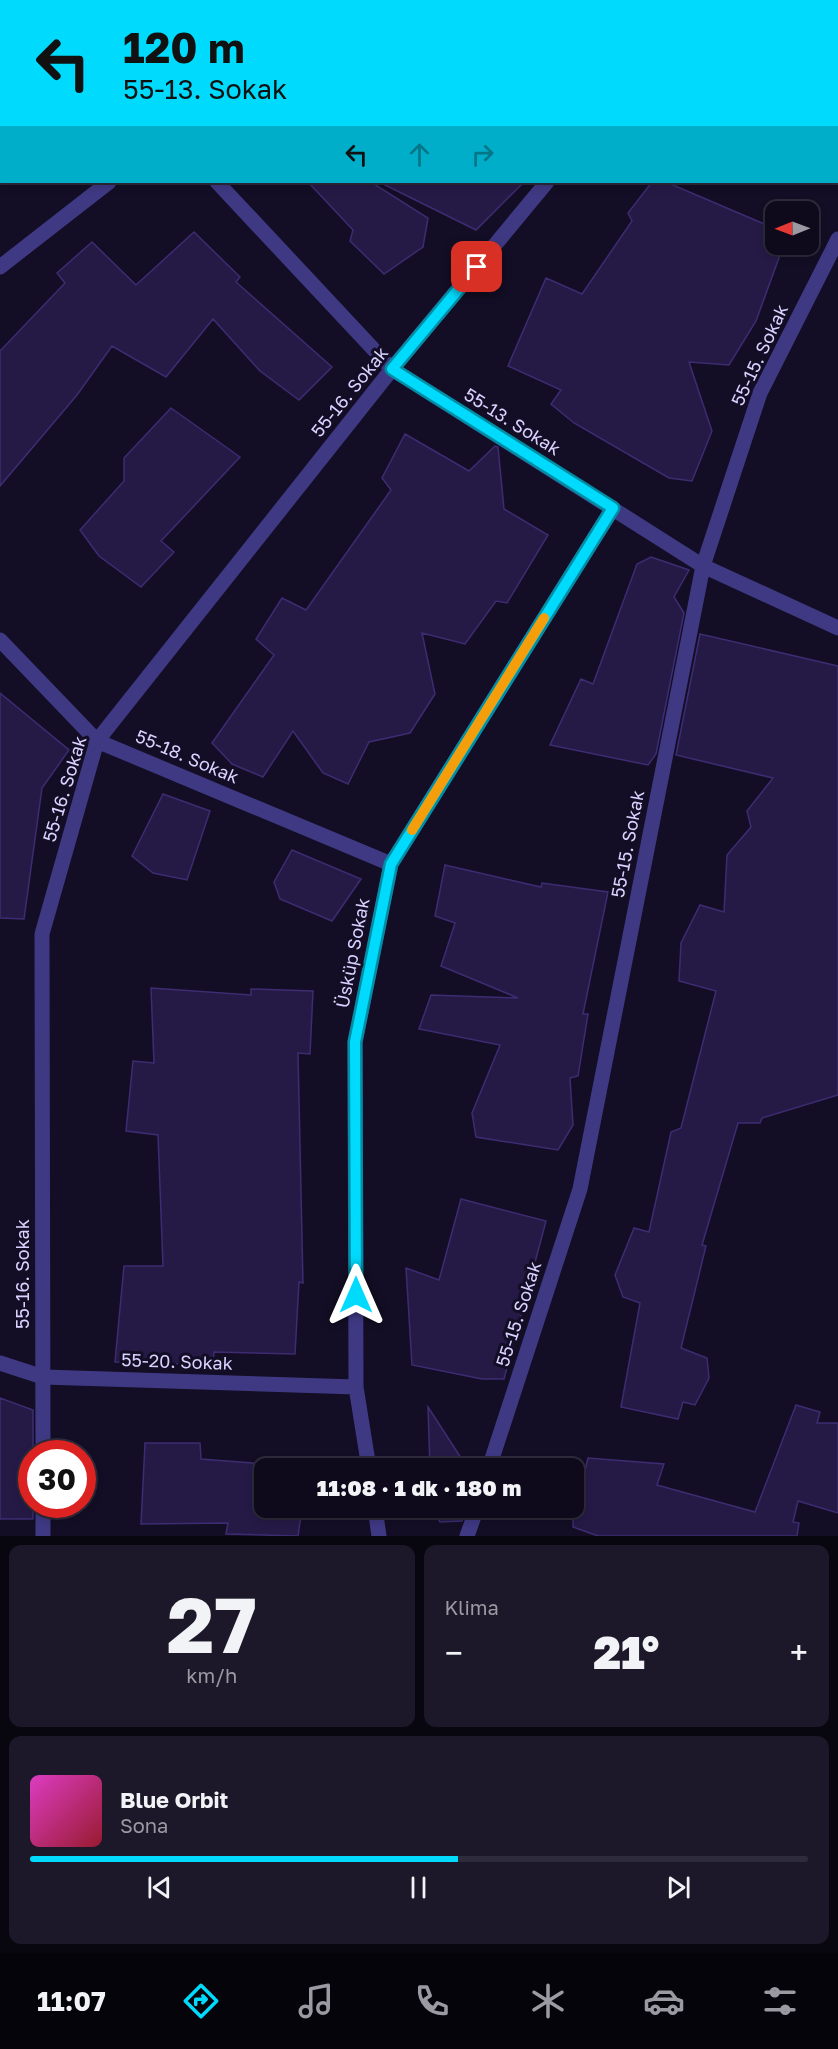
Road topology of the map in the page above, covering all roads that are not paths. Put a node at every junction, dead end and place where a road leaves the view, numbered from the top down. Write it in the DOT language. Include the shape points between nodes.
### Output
graph roads {
  1 [pos="107,183"];
  2 [pos="218,183"];
  3 [pos="546,183"];
  4 [pos="838,239"];
  5 [pos="0,267"];
  6 [pos="392,369"];
  7 [pos="613,508"];
  8 [pos="703,566"];
  9 [pos="838,628"];
  10 [pos="0,640"];
  11 [pos="97,741"];
  12 [pos="391,864"];
  13 [pos="0,1363"];
  14 [pos="43,1377"];
  15 [pos="356,1387"];
  16 [pos="43,1440"];
  17 [pos="367,1458"];
  18 [pos="492,1458"];
  19 [pos="43,1518"];
  20 [pos="376,1518"];
  21 [pos="474,1518"];
  22 [pos="43,1536"];
  23 [pos="379,1536"];
  24 [pos="468,1536"];
  1 -- 5 [label="street"];
  2 -- 6 [label="street, 55-13. Sokak"];
  3 -- 6 [label="street, 55-16. Sokak"];
  4 -- 8 [label="street, 55-15. Sokak" via="760,393"];
  6 -- 7 [label="street, 55-13. Sokak"];
  6 -- 11 [label="street, 55-16. Sokak"];
  7 -- 8 [label="street, 55-13. Sokak"];
  7 -- 12 [label="street, Üsküp Sokak"];
  8 -- 9 [label="street, 55-13. Sokak"];
  8 -- 18 [label="street, 55-15. Sokak" via="580,1189"];
  10 -- 11 [label="street, 55-18. Sokak"];
  11 -- 12 [label="street, 55-18. Sokak"];
  11 -- 14 [label="street, 55-16. Sokak" via="42,934"];
  12 -- 15 [label="street, Üsküp Sokak" via="355,1042"];
  13 -- 14 [label="street, 55-20. Sokak"];
  14 -- 15 [label="street, 55-20. Sokak"];
  14 -- 16 [label="street, 55-16. Sokak"];
  15 -- 17 [label="street, Üsküp Sokak"];
  19 -- 22 [label="street"];
  20 -- 23 [label="street"];
  21 -- 24 [label="street"];
}
